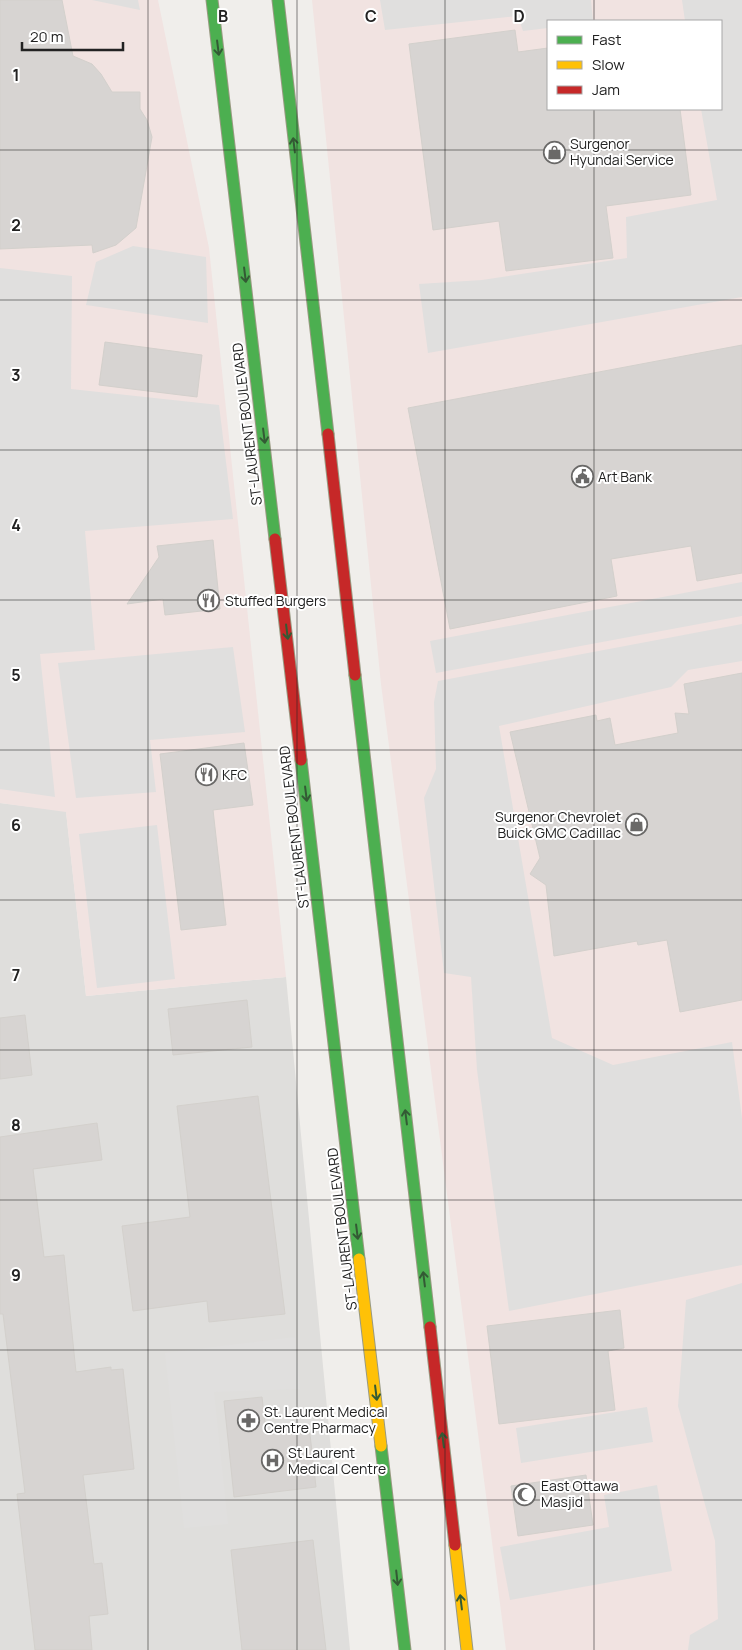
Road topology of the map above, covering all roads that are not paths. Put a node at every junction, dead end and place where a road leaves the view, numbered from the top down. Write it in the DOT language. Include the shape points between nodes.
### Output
graph roads {
  1 [pos="212,0"];
  2 [pos="278,0"];
  3 [pos="405,1650"];
  4 [pos="466,1650"];
  1 -- 3 [label="main road, ST-LAURENT BOULEVARD, one-way"];
  4 -- 2 [label="main road, one-way"];
}
